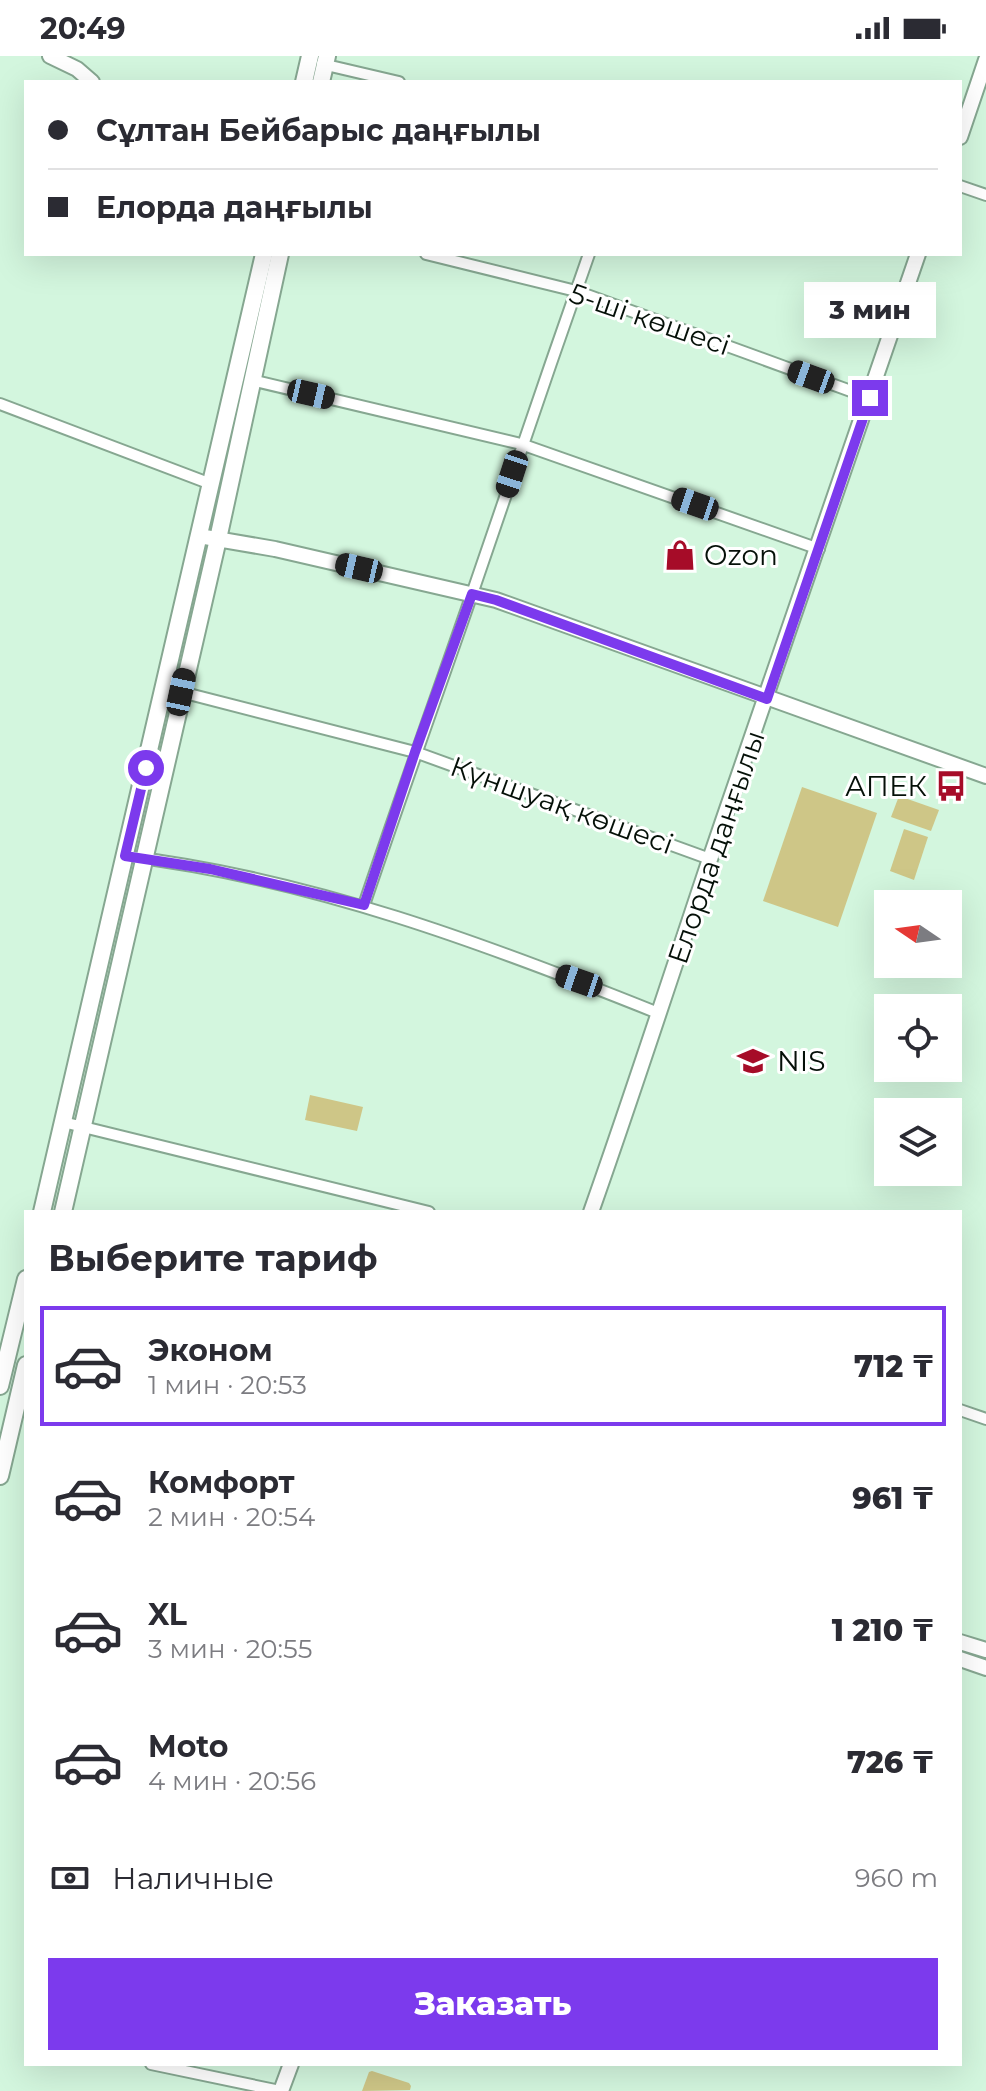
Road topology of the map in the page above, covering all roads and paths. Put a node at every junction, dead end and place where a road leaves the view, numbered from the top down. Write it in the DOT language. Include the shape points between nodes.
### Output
graph roads {
  1 [pos="50,56"];
  2 [pos="318,59"];
  3 [pos="986,60"];
  4 [pos="90,80"];
  5 [pos="305,80"];
  6 [pos="321,80"];
  7 [pos="392,80"];
  8 [pos="962,131"];
  9 [pos="962,187"];
  10 [pos="986,195"];
  11 [pos="264,256"];
  12 [pos="280,256"];
  13 [pos="434,256"];
  14 [pos="588,256"];
  15 [pos="917,256"];
  16 [pos="576,291"];
  17 [pos="251,380"];
  18 [pos="870,398"];
  19 [pos="0,404"];
  20 [pos="521,444"];
  21 [pos="211,484"];
  22 [pos="199,536"];
  23 [pos="218,539"];
  24 [pos="819,549"];
  25 [pos="472,594"];
  26 [pos="181,692"];
  27 [pos="767,699"];
  28 [pos="415,752"];
  29 [pos="986,776"];
  30 [pos="125,856"];
  31 [pos="145,858"];
  32 [pos="710,859"];
  33 [pos="364,905"];
  34 [pos="658,1013"];
  35 [pos="63,1122"];
  36 [pos="82,1126"];
  37 [pos="42,1210"];
  38 [pos="63,1210"];
  39 [pos="421,1210"];
  40 [pos="592,1210"];
  41 [pos="24,1287"];
  42 [pos="24,1374"];
  43 [pos="0,1386"];
  44 [pos="962,1411"];
  45 [pos="986,1419"];
  46 [pos="0,1476"];
  47 [pos="972,1646"];
  48 [pos="963,1660"];
  49 [pos="986,1668"];
  50 [pos="161,2066"];
  51 [pos="290,2066"];
  52 [pos="280,2091"];
  1 -- 4 [label="street"];
  2 -- 5 [label="main road"];
  2 -- 6 [label="main road"];
  2 -- 7 [label="street"];
  3 -- 8 [label="street"];
  9 -- 10 [label="street"];
  11 -- 21 [label="main road"];
  12 -- 17 [label="main road"];
  13 -- 16 [label="street, 5-ші көшесі"];
  14 -- 16 [label="street"];
  15 -- 18 [label="street, Елорда даңғылы"];
  16 -- 18 [label="street, 5-ші көшесі"];
  16 -- 20 [label="street"];
  17 -- 20 [label="street"];
  17 -- 23 [label="main road"];
  18 -- 24 [label="street, Елорда даңғылы"];
  19 -- 21 [label="street"];
  20 -- 24 [label="street"];
  20 -- 25 [label="street"];
  21 -- 22 [label="main road"];
  22 -- 23 [label="street"];
  22 -- 30 [label="main road"];
  23 -- 25 [label="street"];
  23 -- 26 [label="main road"];
  24 -- 27 [label="street, Елорда даңғылы"];
  25 -- 27 [label="street"];
  25 -- 28 [label="street"];
  26 -- 28 [label="street, Күншуақ көшесі"];
  26 -- 31 [label="main road"];
  27 -- 29 [label="street"];
  27 -- 32 [label="street, Елорда даңғылы"];
  28 -- 32 [label="street, Күншуақ көшесі"];
  28 -- 33 [label="street"];
  30 -- 31 [label="street"];
  30 -- 35 [label="main road"];
  31 -- 33 [label="street"];
  31 -- 36 [label="main road"];
  32 -- 34 [label="street, Елорда даңғылы"];
  33 -- 34 [label="street"];
  34 -- 40 [label="street, Елорда даңғылы"];
  35 -- 36 [label="street"];
  35 -- 37 [label="main road"];
  36 -- 38 [label="main road"];
  36 -- 39 [label="street"];
  41 -- 43 [label="main road"];
  42 -- 46 [label="main road"];
  44 -- 45 [label="street"];
  47 -- 48 [label="street"];
  48 -- 49 [label="street"];
  50 -- 52 [label="street"];
  51 -- 52 [label="street"];
}
